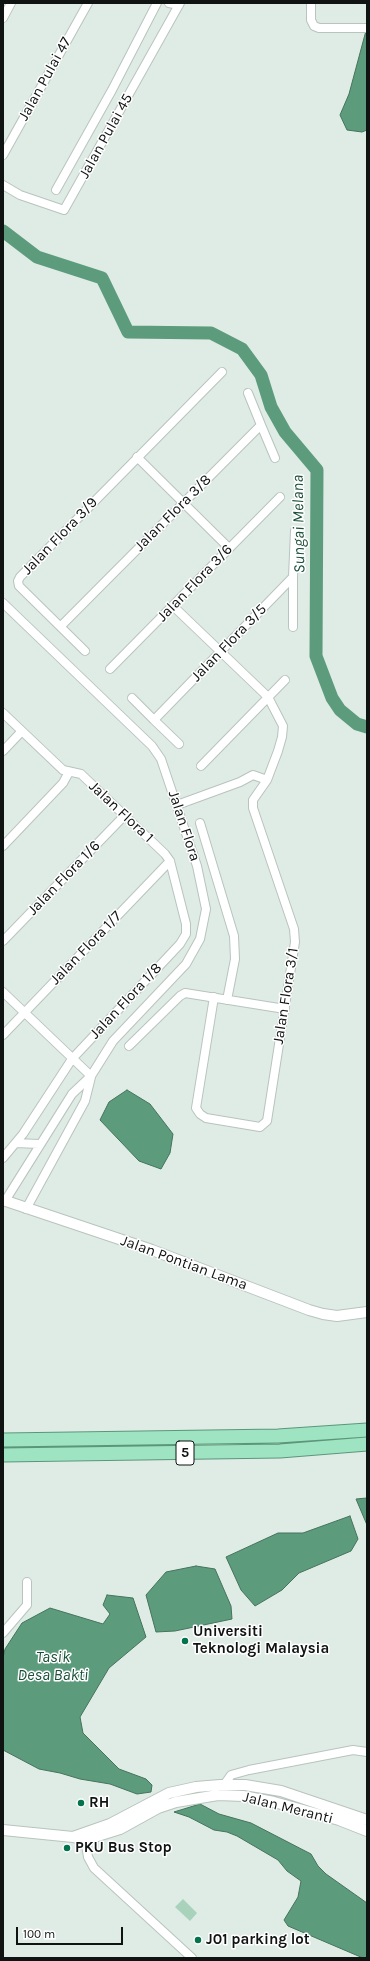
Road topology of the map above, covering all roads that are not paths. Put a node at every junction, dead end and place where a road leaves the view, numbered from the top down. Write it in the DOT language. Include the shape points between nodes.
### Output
graph roads {
  1 [pos="11,3"];
  2 [pos="88,3"];
  3 [pos="157,3"];
  4 [pos="169,3"];
  5 [pos="312,3"];
  6 [pos="179,4"];
  7 [pos="3,18"];
  8 [pos="367,28"];
  9 [pos="3,155"];
  10 [pos="3,185"];
  11 [pos="56,190"];
  12 [pos="222,372"];
  13 [pos="248,393"];
  14 [pos="260,425"];
  15 [pos="137,457"];
  16 [pos="276,458"];
  17 [pos="280,497"];
  18 [pos="184,503"];
  19 [pos="295,531"];
  20 [pos="229,548"];
  21 [pos="293,577"];
  22 [pos="3,603"];
  23 [pos="173,606"];
  24 [pos="61,626"];
  25 [pos="293,627"];
  26 [pos="85,651"];
  27 [pos="220,652"];
  28 [pos="110,669"];
  29 [pos="285,680"];
  30 [pos="268,697"];
  31 [pos="132,698"];
  32 [pos="3,713"];
  33 [pos="154,720"];
  34 [pos="22,731"];
  35 [pos="179,744"];
  36 [pos="3,751"];
  37 [pos="201,766"];
  38 [pos="69,772"];
  39 [pos="267,780"];
  40 [pos="177,805"];
  41 [pos="125,815"];
  42 [pos="200,823"];
  43 [pos="3,846"];
  44 [pos="170,861"];
  45 [pos="3,942"];
  46 [pos="180,944"];
  47 [pos="3,992"];
  48 [pos="214,998"];
  49 [pos="227,1000"];
  50 [pos="285,1009"];
  51 [pos="24,1013"];
  52 [pos="3,1035"];
  53 [pos="130,1046"];
  54 [pos="72,1059"];
  55 [pos="91,1076"];
  56 [pos="20,1144"];
  57 [pos="39,1144"];
  58 [pos="3,1158"];
  59 [pos="27,1165"];
  60 [pos="4,1200"];
  61 [pos="26,1209"];
  62 [pos="367,1312"];
  63 [pos="367,1430"];
  64 [pos="3,1440"];
  65 [pos="367,1444"];
  66 [pos="3,1455"];
  67 [pos="26,1582"];
  68 [pos="3,1633"];
  69 [pos="367,1752"];
  70 [pos="224,1785"];
  71 [pos="367,1820"];
  72 [pos="3,1830"];
  73 [pos="367,1831"];
  74 [pos="84,1836"];
  75 [pos="192,1958"];
  1 -- 7 [label="street"];
  2 -- 9 [label="street, Jalan Pulai 47"];
  3 -- 11 [label="street"];
  4 -- 6 [label="street"];
  5 -- 8 [label="street" via="311,20 314,26"];
  6 -- 10 [label="street, Jalan Pulai 45" via="64,210 20,195"];
  12 -- 15 [label="street"];
  13 -- 14 [label="street"];
  14 -- 16 [label="street"];
  14 -- 18 [label="street, Jalan Flora 3/8"];
  15 -- 18 [label="street"];
  15 -- 24 [label="street, Jalan Flora 3/9" via="18,581 19,586"];
  17 -- 20 [label="street, Jalan Flora 3/6"];
  18 -- 20 [label="street"];
  18 -- 24 [label="street, Jalan Flora 3/8"];
  19 -- 21 [label="street"];
  20 -- 23 [label="street, Jalan Flora 3/6"];
  21 -- 25 [label="street"];
  21 -- 27 [label="street, Jalan Flora 3/5"];
  22 -- 40 [label="street, Jalan Flora" via="152,746 161,759"];
  23 -- 27 [label="street, Jalan Flora 3/1"];
  23 -- 28 [label="street, Jalan Flora 3/6"];
  24 -- 26 [label="street, Jalan Flora 3/9"];
  27 -- 30 [label="street, Jalan Flora 3/1"];
  27 -- 33 [label="street, Jalan Flora 3/5"];
  29 -- 30 [label="street"];
  30 -- 37 [label="street"];
  30 -- 39 [label="street, Jalan Flora 3/1" via="283,726 278,751"];
  31 -- 33 [label="street"];
  32 -- 34 [label="street, Jalan Flora 1"];
  33 -- 35 [label="street"];
  34 -- 36 [label="street"];
  34 -- 38 [label="street, Jalan Flora 1" via="62,770"];
  38 -- 41 [label="street, Jalan Flora 1" via="81,774"];
  38 -- 43 [label="street" via="63,783"];
  39 -- 40 [label="street" via="253,775"];
  39 -- 50 [label="street, Jalan Flora 3/1" via="253,800 253,808 294,929 294,953"];
  40 -- 55 [label="street, Jalan Flora" via="202,886 206,909 200,939 186,964 113,1041"];
  41 -- 44 [label="street, Jalan Flora 1"];
  41 -- 45 [label="street, Jalan Flora 1/6"];
  42 -- 49 [label="street" via="234,936 235,958"];
  44 -- 46 [label="street, Jalan Flora 1" via="186,924 186,934"];
  44 -- 51 [label="street, Jalan Flora 1/7"];
  46 -- 54 [label="street, Jalan Flora 1/8"];
  47 -- 51 [label="street"];
  48 -- 49 [label="street"];
  48 -- 50 [label="street, Jalan Flora 3/1" via="196,1108 206,1118 260,1127 267,1121"];
  48 -- 53 [label="street" via="185,993"];
  49 -- 50 [label="street"];
  51 -- 52 [label="street, Jalan Flora 1/7"];
  51 -- 54 [label="street"];
  54 -- 55 [label="street"];
  54 -- 56 [label="street, Jalan Flora 1/8"];
  55 -- 57 [label="street, Jalan Flora" via="72,1094"];
  55 -- 61 [label="street, Jalan Flora" via="85,1101"];
  56 -- 57 [label="street"];
  56 -- 58 [label="street, Jalan Flora 1/8"];
  56 -- 59 [label="street" via="27,1151"];
  57 -- 59 [label="street, Jalan Flora"];
  59 -- 60 [label="street, Jalan Flora"];
  60 -- 61 [label="street, Jalan Pontian Lama"];
  61 -- 62 [label="street, Jalan Pontian Lama" via="152,1250 316,1312 337,1316"];
  63 -- 64 [label="highway, 5" via="278,1436"];
  65 -- 66 [label="highway, 5" via="280,1451"];
  67 -- 68 [label="street" via="27,1605"];
  69 -- 70 [label="street" via="353,1750 249,1770 231,1775"];
  70 -- 71 [label="street, Jalan Meranti" via="245,1785 280,1791"];
  70 -- 74 [label="street, Jalan Meranti" via="196,1787 169,1793"];
  72 -- 74 [label="street, Jalan Meranti"];
  73 -- 74 [label="street, Jalan Meranti" via="339,1820 274,1802 218,1795 176,1802 158,1808 120,1829"];
  74 -- 75 [label="street" via="88,1857 94,1868"];
}
